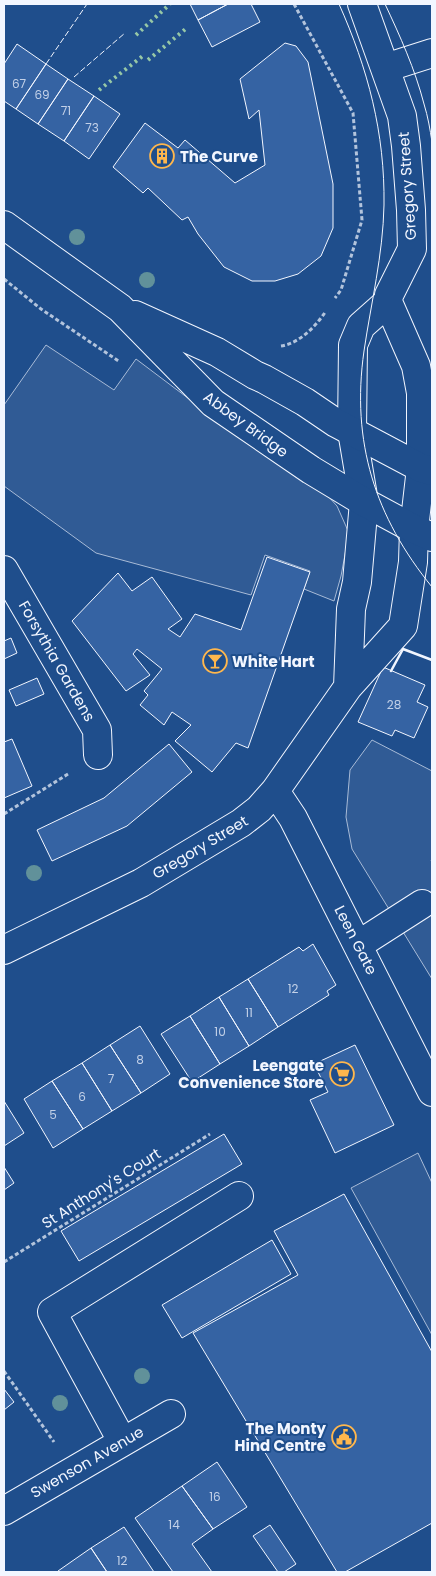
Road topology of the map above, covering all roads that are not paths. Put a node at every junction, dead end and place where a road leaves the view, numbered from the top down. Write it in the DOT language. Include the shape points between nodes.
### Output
graph roads {
  1 [pos="345,4"];
  2 [pos="362,4"];
  3 [pos="432,53"];
  4 [pos="385,68"];
  5 [pos="4,225"];
  6 [pos="388,302"];
  7 [pos="120,308"];
  8 [pos="352,431"];
  9 [pos="427,470"];
  10 [pos="364,502"];
  11 [pos="423,533"];
  12 [pos="4,570"];
  13 [pos="348,687"];
  14 [pos="98,754"];
  15 [pos="275,791"];
  16 [pos="422,904"];
  17 [pos="358,945"];
  18 [pos="4,950"];
  19 [pos="432,1092"];
  20 [pos="239,1196"];
  21 [pos="171,1414"];
  22 [pos="122,1442"];
  23 [pos="4,1510"];
  1 -- 4 [label="street, Gregory Street"];
  2 -- 4 [label="street, Gregory Street"];
  3 -- 4 [label="street"];
  4 -- 6 [label="street, Gregory Street" via="402,116 412,239 412,249"];
  5 -- 7 [label="street, Abbey Bridge"];
  6 -- 8 [label="street, Gregory Street" via="360,326 353,345"];
  6 -- 9 [label="street, Gregory Street" via="416,366"];
  7 -- 8 [label="street, Abbey Bridge" via="217,352"];
  7 -- 10 [label="street, Abbey Bridge" via="213,403"];
  8 -- 9 [label="street, Abbey Bridge"];
  8 -- 10 [label="street, Gregory Street"];
  9 -- 11 [label="street, Gregory Street"];
  10 -- 11 [label="street, Abbey Bridge"];
  10 -- 13 [label="street, Gregory Street" via="357,582 350,609"];
  11 -- 13 [label="street, Gregory Street" via="413,562 403,626"];
  12 -- 14 [label="street, Forsythia Gardens" via="98,730"];
  13 -- 15 [label="street, Gregory Street"];
  15 -- 17 [label="street, Leen Gate" via="293,818"];
  15 -- 18 [label="street, Gregory Street" via="241,823 157,873"];
  16 -- 17 [label="street"];
  17 -- 19 [label="street, Leen Gate"];
  20 -- 22 [label="street" via="52,1312"];
  21 -- 22 [label="street, Swenson Avenue"];
  22 -- 23 [label="street, Swenson Avenue"];
}
